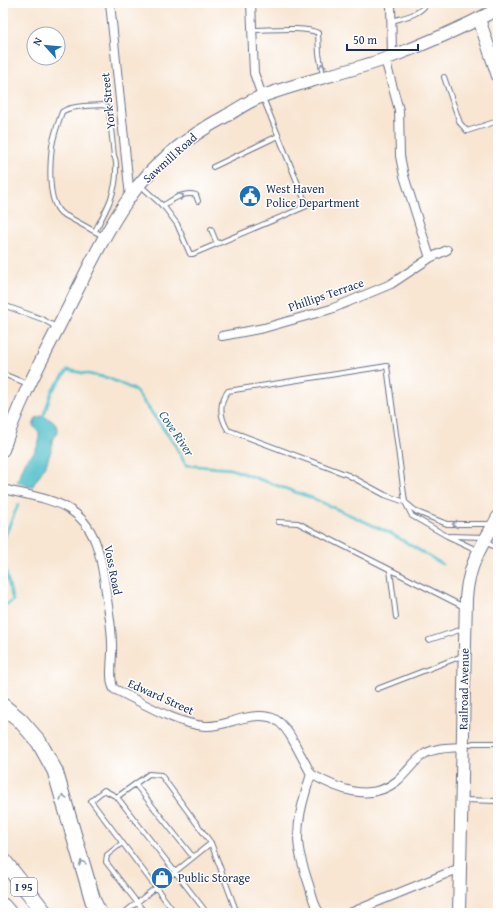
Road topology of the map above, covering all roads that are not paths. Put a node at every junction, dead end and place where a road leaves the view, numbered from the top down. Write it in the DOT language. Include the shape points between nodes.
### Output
graph roads {
  1 [pos="110,3"];
  2 [pos="252,3"];
  3 [pos="391,3"];
  4 [pos="427,3"];
  5 [pos="498,9"];
  6 [pos="479,19"];
  7 [pos="392,21"];
  8 [pos="253,30"];
  9 [pos="388,58"];
  10 [pos="498,76"];
  11 [pos="444,77"];
  12 [pos="324,78"];
  13 [pos="262,96"];
  14 [pos="498,121"];
  15 [pos="278,136"];
  16 [pos="116,160"];
  17 [pos="127,164"];
  18 [pos="213,167"];
  19 [pos="139,185"];
  20 [pos="130,197"];
  21 [pos="198,200"];
  22 [pos="162,206"];
  23 [pos="211,229"];
  24 [pos="100,234"];
  25 [pos="217,244"];
  26 [pos="447,250"];
  27 [pos="430,258"];
  28 [pos="3,305"];
  29 [pos="58,329"];
  30 [pos="222,336"];
  31 [pos="3,374"];
  32 [pos="30,385"];
  33 [pos="3,450"];
  34 [pos="3,489"];
  35 [pos="405,502"];
  36 [pos="496,521"];
  37 [pos="278,522"];
  38 [pos="447,536"];
  39 [pos="483,543"];
  40 [pos="498,548"];
  41 [pos="390,570"];
  42 [pos="466,609"];
  43 [pos="396,617"];
  44 [pos="465,629"];
  45 [pos="429,640"];
  46 [pos="464,656"];
  47 [pos="114,689"];
  48 [pos="377,689"];
  49 [pos="3,706"];
  50 [pos="498,743"];
  51 [pos="462,747"];
  52 [pos="311,774"];
  53 [pos="134,784"];
  54 [pos="117,797"];
  55 [pos="462,800"];
  56 [pos="498,801"];
  57 [pos="122,843"];
  58 [pos="211,843"];
  59 [pos="193,857"];
  60 [pos="3,860"];
  61 [pos="460,868"];
  62 [pos="175,872"];
  63 [pos="156,888"];
  64 [pos="137,902"];
  65 [pos="3,906"];
  66 [pos="236,912"];
  67 [pos="9,913"];
  68 [pos="45,913"];
  69 [pos="99,913"];
  70 [pos="124,913"];
  71 [pos="145,913"];
  72 [pos="175,913"];
  73 [pos="207,913"];
  74 [pos="320,913"];
  75 [pos="350,913"];
  76 [pos="459,913"];
  1 -- 17 [label="street, York Street"];
  2 -- 8 [label="street"];
  3 -- 7 [label="street"];
  4 -- 7 [label="lane" via="416,13"];
  5 -- 6 [label="main road, Sawmill Road"];
  6 -- 9 [label="main road, Sawmill Road"];
  6 -- 10 [label="main road"];
  7 -- 9 [label="street"];
  12 -- 8 [label="lane, one-way" via="318,33 305,29"];
  8 -- 13 [label="street" via="254,73"];
  9 -- 12 [label="main road, Sawmill Road"];
  9 -- 27 [label="street" via="399,110 400,156 404,176"];
  11 -- 14 [label="lane" via="460,123 467,131"];
  12 -- 13 [label="main road, Sawmill Road"];
  13 -- 15 [label="lane"];
  13 -- 19 [label="main road, Sawmill Road" via="192,136"];
  15 -- 18 [label="lane"];
  15 -- 25 [label="lane" via="307,206"];
  16 -- 17 [label="lane"];
  16 -- 24 [label="lane" via="115,189"];
  16 -- 24 [label="lane" via="107,107 103,105 73,108 62,112 52,146 53,201 61,213"];
  17 -- 20 [label="street, York Street"];
  19 -- 20 [label="main road, Sawmill Road"];
  19 -- 22 [label="lane"];
  20 -- 24 [label="main road, Sawmill Road"];
  22 -- 21 [label="lane, one-way" via="187,194 196,195"];
  22 -- 25 [label="lane" via="177,224 190,254"];
  23 -- 25 [label="lane"];
  24 -- 29 [label="main road, Sawmill Road"];
  26 -- 27 [label="street, Phillips Terrace"];
  27 -- 30 [label="street, Phillips Terrace" via="391,284 331,309 264,328"];
  28 -- 29 [label="lane" via="42,319"];
  29 -- 32 [label="main road, Sawmill Road"];
  31 -- 32 [label="lane"];
  32 -- 33 [label="main road, Sawmill Road" via="9,425"];
  34 -- 47 [label="street, Voss Road" via="69,508 81,519 94,538 101,558 112,636 111,685"];
  35 -- 35 [label="lane" via="385,495 348,475 228,430 222,420 220,408 223,398 228,391 387,366"];
  36 -- 35 [label="lane, one-way" via="447,524 417,512"];
  35 -- 38 [label="lane" via="412,516"];
  36 -- 39 [label="main road, Railroad Avenue"];
  37 -- 41 [label="lane" via="298,523"];
  38 -- 39 [label="lane"];
  38 -- 39 [label="lane"];
  39 -- 40 [label="lane"];
  39 -- 42 [label="main road, Railroad Avenue" via="469,578"];
  41 -- 42 [label="lane"];
  41 -- 43 [label="lane"];
  42 -- 44 [label="main road, Railroad Avenue"];
  44 -- 45 [label="lane"];
  44 -- 46 [label="main road, Railroad Avenue"];
  46 -- 48 [label="lane"];
  46 -- 51 [label="main road, Railroad Avenue"];
  47 -- 52 [label="street, Edward Street" via="175,718 204,726 254,716 272,718 286,727"];
  69 -- 49 [label="highway, one-way" via="93,901 55,771 39,742 20,720"];
  50 -- 51 [label="lane" via="473,743"];
  51 -- 52 [label="street" via="440,748 420,756 396,782 375,792 347,790"];
  51 -- 55 [label="main road, Railroad Avenue"];
  52 -- 74 [label="street" via="303,801 298,840 316,908"];
  53 -- 54 [label="lane"];
  53 -- 58 [label="lane" via="149,774 161,775"];
  53 -- 59 [label="lane"];
  54 -- 57 [label="lane" via="104,790 91,801"];
  54 -- 62 [label="lane"];
  55 -- 56 [label="lane"];
  55 -- 61 [label="main road, Railroad Avenue"];
  57 -- 63 [label="lane"];
  57 -- 64 [label="lane" via="107,855 106,862"];
  58 -- 59 [label="lane"];
  58 -- 66 [label="lane"];
  59 -- 62 [label="lane"];
  60 -- 68 [label="highway, I 95"];
  61 -- 75 [label="street"];
  61 -- 76 [label="main road, Railroad Avenue"];
  62 -- 63 [label="lane"];
  62 -- 73 [label="lane"];
  63 -- 64 [label="lane"];
  63 -- 72 [label="lane"];
  64 -- 70 [label="lane"];
  64 -- 71 [label="lane"];
  65 -- 67 [label="highway, I 95"];
}
